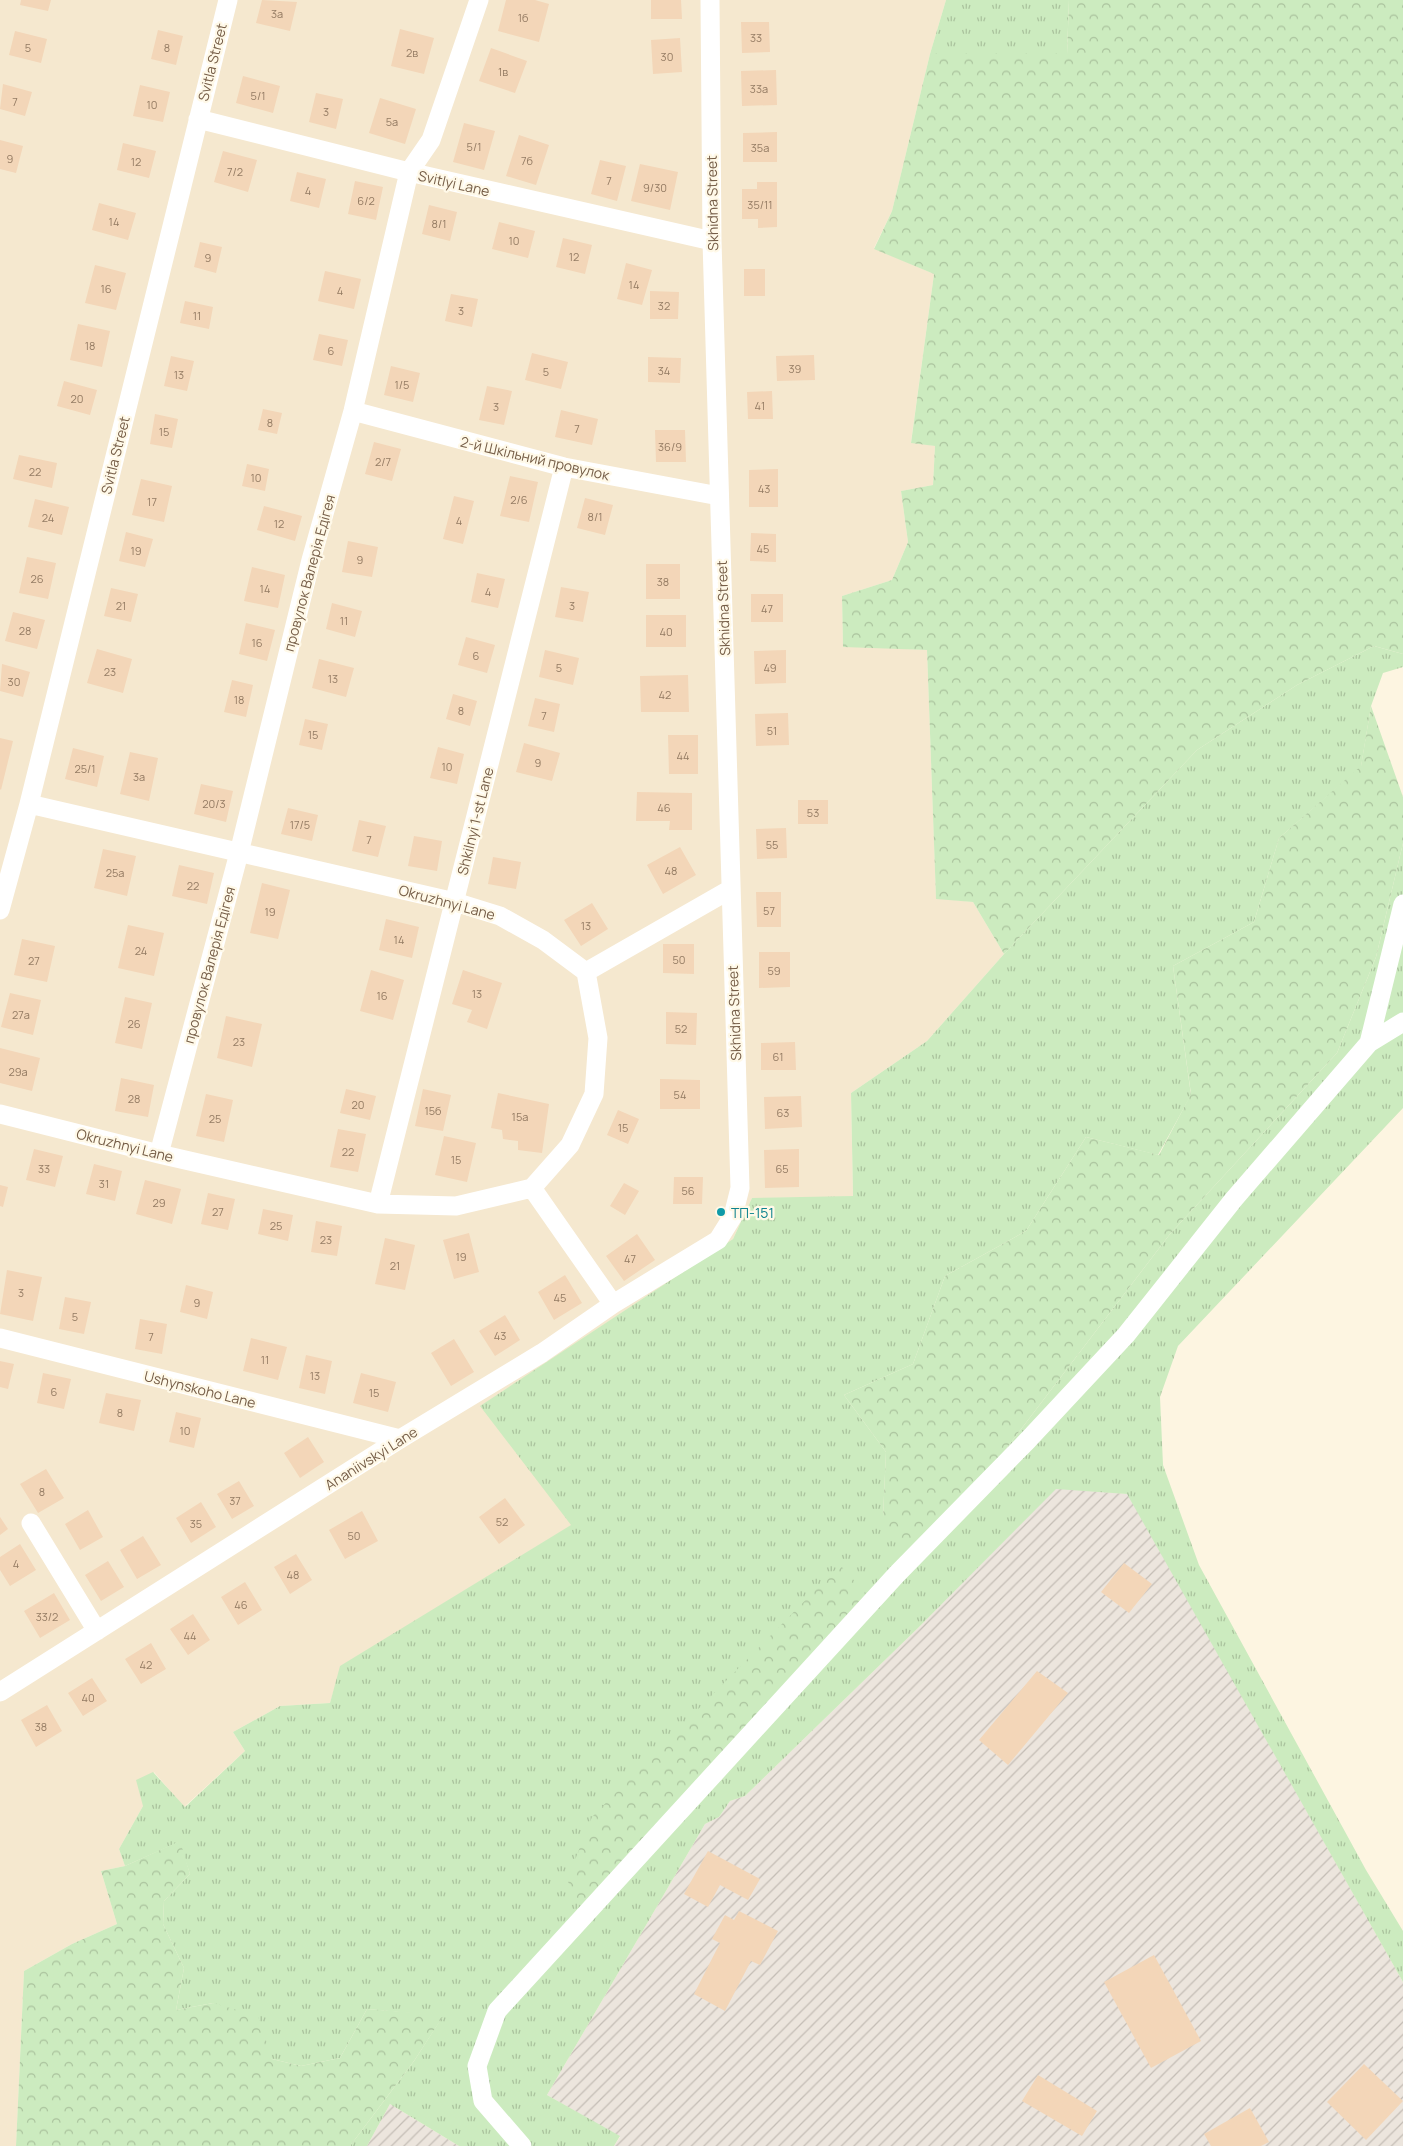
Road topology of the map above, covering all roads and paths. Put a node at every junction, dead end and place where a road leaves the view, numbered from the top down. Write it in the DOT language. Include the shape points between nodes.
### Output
graph roads {
  1 [pos="228,0"];
  2 [pos="479,0"];
  3 [pos="710,0"];
  4 [pos="198,119"];
  5 [pos="409,172"];
  6 [pos="712,241"];
  7 [pos="353,411"];
  8 [pos="564,467"];
  9 [pos="720,496"];
  10 [pos="29,804"];
  11 [pos="238,854"];
  12 [pos="731,889"];
  13 [pos="2,890"];
  14 [pos="455,902"];
  15 [pos="1403,904"];
  16 [pos="0,910"];
  17 [pos="586,972"];
  18 [pos="1403,1022"];
  19 [pos="1369,1043"];
  20 [pos="0,1114"];
  21 [pos="160,1154"];
  22 [pos="532,1188"];
  23 [pos="378,1204"];
  24 [pos="733,1216"];
  25 [pos="613,1304"];
  26 [pos="0,1338"];
  27 [pos="400,1439"];
  28 [pos="32,1523"];
  29 [pos="98,1630"];
  30 [pos="0,1692"];
  31 [pos="522,2146"];
  1 -- 4 [label="street, Svitla Street"];
  2 -- 5 [label="street, провулок Валерія Едігея" via="431,140"];
  3 -- 6 [label="street, Skhidna Street"];
  4 -- 5 [label="street, Svitlyi Lane"];
  4 -- 10 [label="street, Svitla Street"];
  5 -- 6 [label="street, Svitlyi Lane"];
  5 -- 7 [label="street, провулок Валерія Едігея"];
  6 -- 9 [label="street, Skhidna Street"];
  7 -- 8 [label="street, 2-й Шкільний провулок"];
  7 -- 11 [label="street, провулок Валерія Едігея" via="310,560"];
  8 -- 9 [label="street, 2-й Шкільний провулок"];
  8 -- 14 [label="street, Shkilnyi 1-st Lane"];
  9 -- 12 [label="street, Skhidna Street"];
  10 -- 11 [label="street, Okruzhnyi Lane"];
  10 -- 13 [label="street, Svitla Street"];
  11 -- 14 [label="street, Okruzhnyi Lane"];
  11 -- 21 [label="street, провулок Валерія Едігея"];
  12 -- 17 [label="street"];
  12 -- 24 [label="street, Skhidna Street" via="740,1188"];
  13 -- 16 [label="street, Svitla Street"];
  14 -- 17 [label="street, Okruzhnyi Lane" via="500,916 543,940"];
  14 -- 23 [label="street, Shkilnyi 1-st Lane"];
  15 -- 19 [label="street"];
  17 -- 22 [label="street" via="598,1038 594,1094 570,1145"];
  18 -- 19 [label="street"];
  19 -- 31 [label="street" via="1234,1198 1126,1335 897,1574 497,2011 477,2066 483,2101"];
  20 -- 21 [label="street, Okruzhnyi Lane"];
  21 -- 23 [label="street, Okruzhnyi Lane"];
  22 -- 23 [label="street, Okruzhnyi Lane" via="456,1206"];
  22 -- 25 [label="street"];
  24 -- 25 [label="street, Ananiivskyi Lane" via="718,1240"];
  25 -- 27 [label="street, Ananiivskyi Lane" via="542,1353"];
  26 -- 27 [label="street, Ushynskoho Lane"];
  27 -- 29 [label="street, Ananiivskyi Lane"];
  28 -- 29 [label="street"];
  29 -- 30 [label="street, Ananiivskyi Lane"];
}
